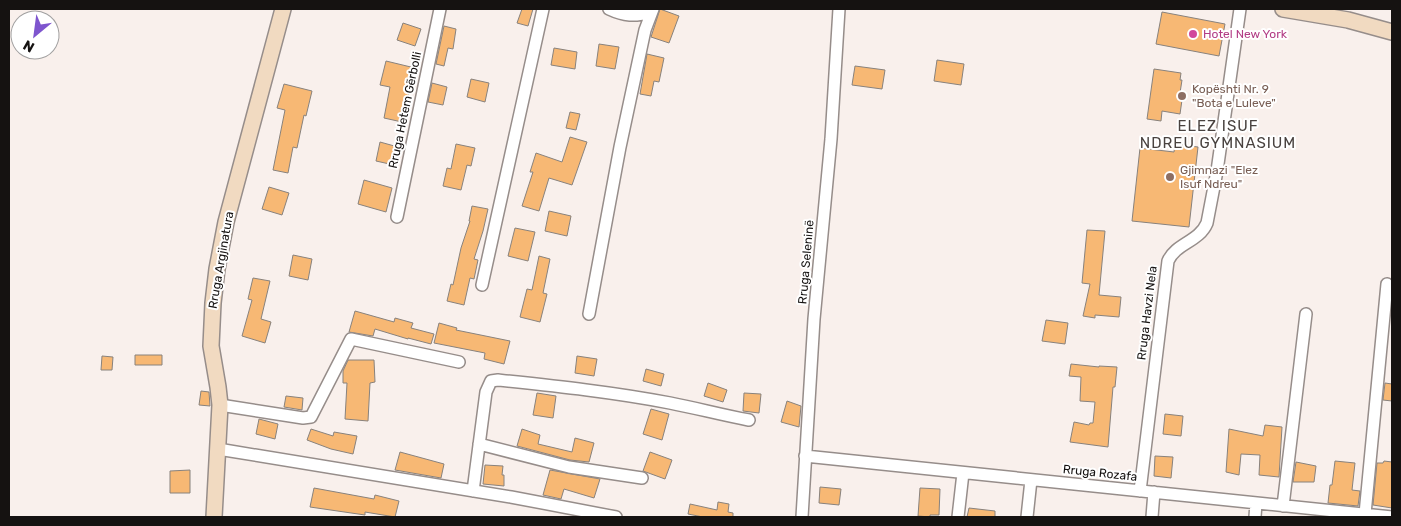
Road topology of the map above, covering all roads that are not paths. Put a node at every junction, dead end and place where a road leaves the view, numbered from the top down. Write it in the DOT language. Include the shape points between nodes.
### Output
graph roads {
  1 [pos="283,9"];
  2 [pos="440,9"];
  3 [pos="543,9"];
  4 [pos="609,9"];
  5 [pos="839,9"];
  6 [pos="1240,9"];
  7 [pos="1283,9"];
  8 [pos="652,11"];
  9 [pos="1392,32"];
  10 [pos="397,217"];
  11 [pos="1387,284"];
  12 [pos="482,285"];
  13 [pos="589,314"];
  14 [pos="1306,314"];
  15 [pos="459,362"];
  16 [pos="220,405"];
  17 [pos="749,420"];
  18 [pos="479,444"];
  19 [pos="218,449"];
  20 [pos="805,456"];
  21 [pos="963,473"];
  22 [pos="642,478"];
  23 [pos="1031,480"];
  24 [pos="473,491"];
  25 [pos="1140,491"];
  26 [pos="1154,492"];
  27 [pos="1256,503"];
  28 [pos="1283,506"];
  29 [pos="1365,514"];
  30 [pos="1348,515"];
  31 [pos="214,517"];
  32 [pos="616,517"];
  33 [pos="802,517"];
  34 [pos="958,517"];
  35 [pos="1027,517"];
  36 [pos="1152,517"];
  37 [pos="1255,517"];
  38 [pos="1392,517"];
  1 -- 16 [label="street, Rruga Argjinatura" via="226,222 217,269 210,327"];
  2 -- 10 [label="street, Rruga Hetem Gërbolli"];
  3 -- 12 [label="street"];
  4 -- 8 [label="street" via="630,16"];
  5 -- 20 [label="street, Rruga Seleninë"];
  6 -- 25 [label="street, Rruga Havzi Nela" via="1207,223 1204,231 1176,249 1168,261"];
  7 -- 9 [label="street" via="1348,20"];
  8 -- 13 [label="street" via="620,147"];
  11 -- 29 [label="street"];
  14 -- 28 [label="street"];
  15 -- 16 [label="street" via="351,339 312,417"];
  16 -- 19 [label="street, Rruga Argjinatura"];
  17 -- 18 [label="street" via="662,402 498,380 491,381 486,392"];
  18 -- 22 [label="street" via="569,467"];
  18 -- 24 [label="street"];
  19 -- 24 [label="street"];
  19 -- 31 [label="street, Rruga Argjinatura"];
  20 -- 21 [label="street, Rruga Rozafa"];
  20 -- 33 [label="street, Rruga Seleninë"];
  21 -- 23 [label="street, Rruga Rozafa"];
  21 -- 34 [label="street"];
  23 -- 25 [label="street, Rruga Rozafa"];
  23 -- 35 [label="street"];
  24 -- 32 [label="street"];
  25 -- 26 [label="street, Rruga Rozafa"];
  26 -- 27 [label="street, Rruga Rozafa"];
  26 -- 36 [label="street"];
  27 -- 28 [label="street, Rruga Rozafa"];
  27 -- 37 [label="street"];
  28 -- 30 [label="street, Rruga Rozafa"];
  29 -- 30 [label="street, Rruga Rozafa"];
  29 -- 38 [label="street, Rruga Rozafa"];
}
